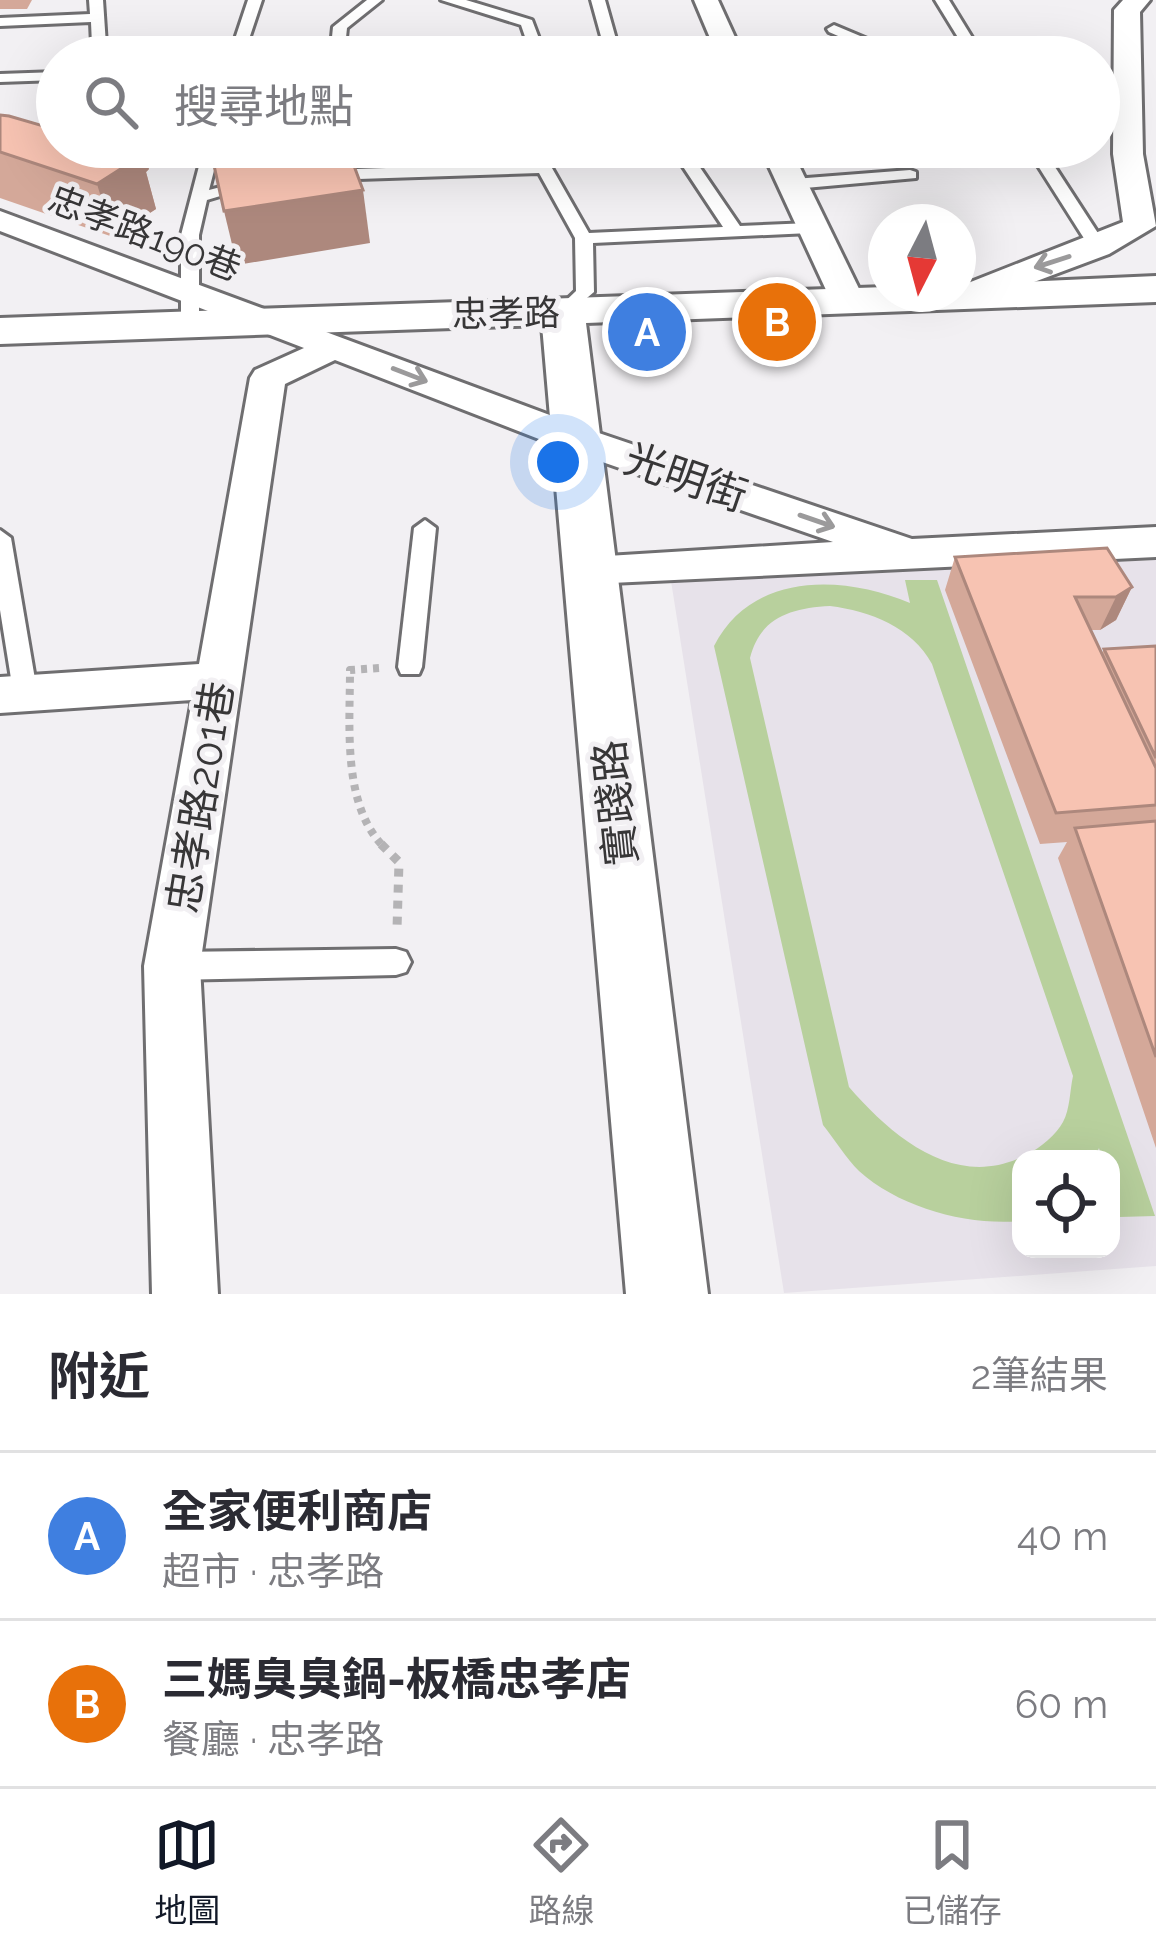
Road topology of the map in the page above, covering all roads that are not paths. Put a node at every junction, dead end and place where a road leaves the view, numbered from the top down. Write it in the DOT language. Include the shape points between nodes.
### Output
graph roads {
  1 [pos="96,0"];
  2 [pos="255,0"];
  3 [pos="374,0"];
  4 [pos="448,0"];
  5 [pos="598,0"];
  6 [pos="706,0"];
  7 [pos="1138,0"];
  8 [pos="944,4"];
  9 [pos="98,18"];
  10 [pos="0,22"];
  11 [pos="834,29"];
  12 [pos="99,36"];
  13 [pos="243,36"];
  14 [pos="339,36"];
  15 [pos="532,36"];
  16 [pos="608,36"];
  17 [pos="722,36"];
  18 [pos="850,36"];
  19 [pos="964,36"];
  20 [pos="36,77"];
  21 [pos="0,78"];
  22 [pos="207,168"];
  23 [pos="542,168"];
  24 [pos="692,168"];
  25 [pos="786,168"];
  26 [pos="1047,168"];
  27 [pos="910,175"];
  28 [pos="312,176"];
  29 [pos="271,179"];
  30 [pos="794,184"];
  31 [pos="201,197"];
  32 [pos="0,220"];
  33 [pos="810,228"];
  34 [pos="1148,232"];
  35 [pos="736,233"];
  36 [pos="584,238"];
  37 [pos="1098,247"];
  38 [pos="1156,289"];
  39 [pos="976,291"];
  40 [pos="976,298"];
  41 [pos="868,302"];
  42 [pos="849,303"];
  43 [pos="191,307"];
  44 [pos="563,312"];
  45 [pos="262,319"];
  46 [pos="1,337"];
  47 [pos="335,346"];
  48 [pos="576,439"];
  49 [pos="425,528"];
  50 [pos="0,538"];
  51 [pos="1156,542"];
  52 [pos="911,554"];
  53 [pos="590,569"];
  54 [pos="410,667"];
  55 [pos="219,680"];
  56 [pos="12,693"];
  57 [pos="396,962"];
  58 [pos="172,966"];
  59 [pos="185,1294"];
  60 [pos="668,1294"];
  1 -- 9 [label="lane"];
  2 -- 13 [label="lane"];
  3 -- 14 [label="lane"];
  4 -- 15 [label="lane" via="497,10 527,23"];
  5 -- 16 [label="lane"];
  6 -- 17 [label="street"];
  7 -- 34 [label="street" via="1127,10 1128,134"];
  8 -- 19 [label="lane"];
  9 -- 10 [label="lane"];
  9 -- 12 [label="lane"];
  11 -- 18 [label="lane"];
  20 -- 21 [label="lane"];
  22 -- 31 [label="lane"];
  23 -- 28 [label="lane"];
  23 -- 36 [label="lane"];
  24 -- 35 [label="lane"];
  25 -- 30 [label="street"];
  26 -- 37 [label="lane"];
  27 -- 30 [label="lane"];
  29 -- 31 [label="lane"];
  30 -- 33 [label="street"];
  31 -- 43 [label="lane" via="190,235"];
  32 -- 43 [label="street, 忠孝路190巷"];
  33 -- 35 [label="lane"];
  33 -- 42 [label="street"];
  34 -- 37 [label="street"];
  35 -- 36 [label="lane"];
  36 -- 44 [label="lane" via="585,292"];
  37 -- 39 [label="street, one-way"];
  38 -- 40 [label="street, 忠孝路"];
  41 -- 42 [label="street, 忠孝路"];
  42 -- 44 [label="street, 忠孝路"];
  43 -- 45 [label="street, 忠孝路"];
  43 -- 46 [label="street, 忠孝路"];
  44 -- 45 [label="street, 忠孝路"];
  44 -- 48 [label="street, 實踐路"];
  45 -- 47 [label="street, 光明街"];
  47 -- 48 [label="street, 光明街, one-way"];
  47 -- 55 [label="street, 忠孝路201巷" via="268,378"];
  48 -- 52 [label="street, 光明街, one-way"];
  48 -- 53 [label="street, 實踐路"];
  49 -- 54 [label="lane"];
  50 -- 56 [label="lane"];
  51 -- 52 [label="street, 光明街"];
  52 -- 53 [label="street, 光明街"];
  53 -- 60 [label="street, 實踐路"];
  55 -- 56 [label="street"];
  55 -- 58 [label="street, 忠孝路201巷"];
  57 -- 58 [label="lane"];
  58 -- 59 [label="street, 忠孝路201巷"];
}
